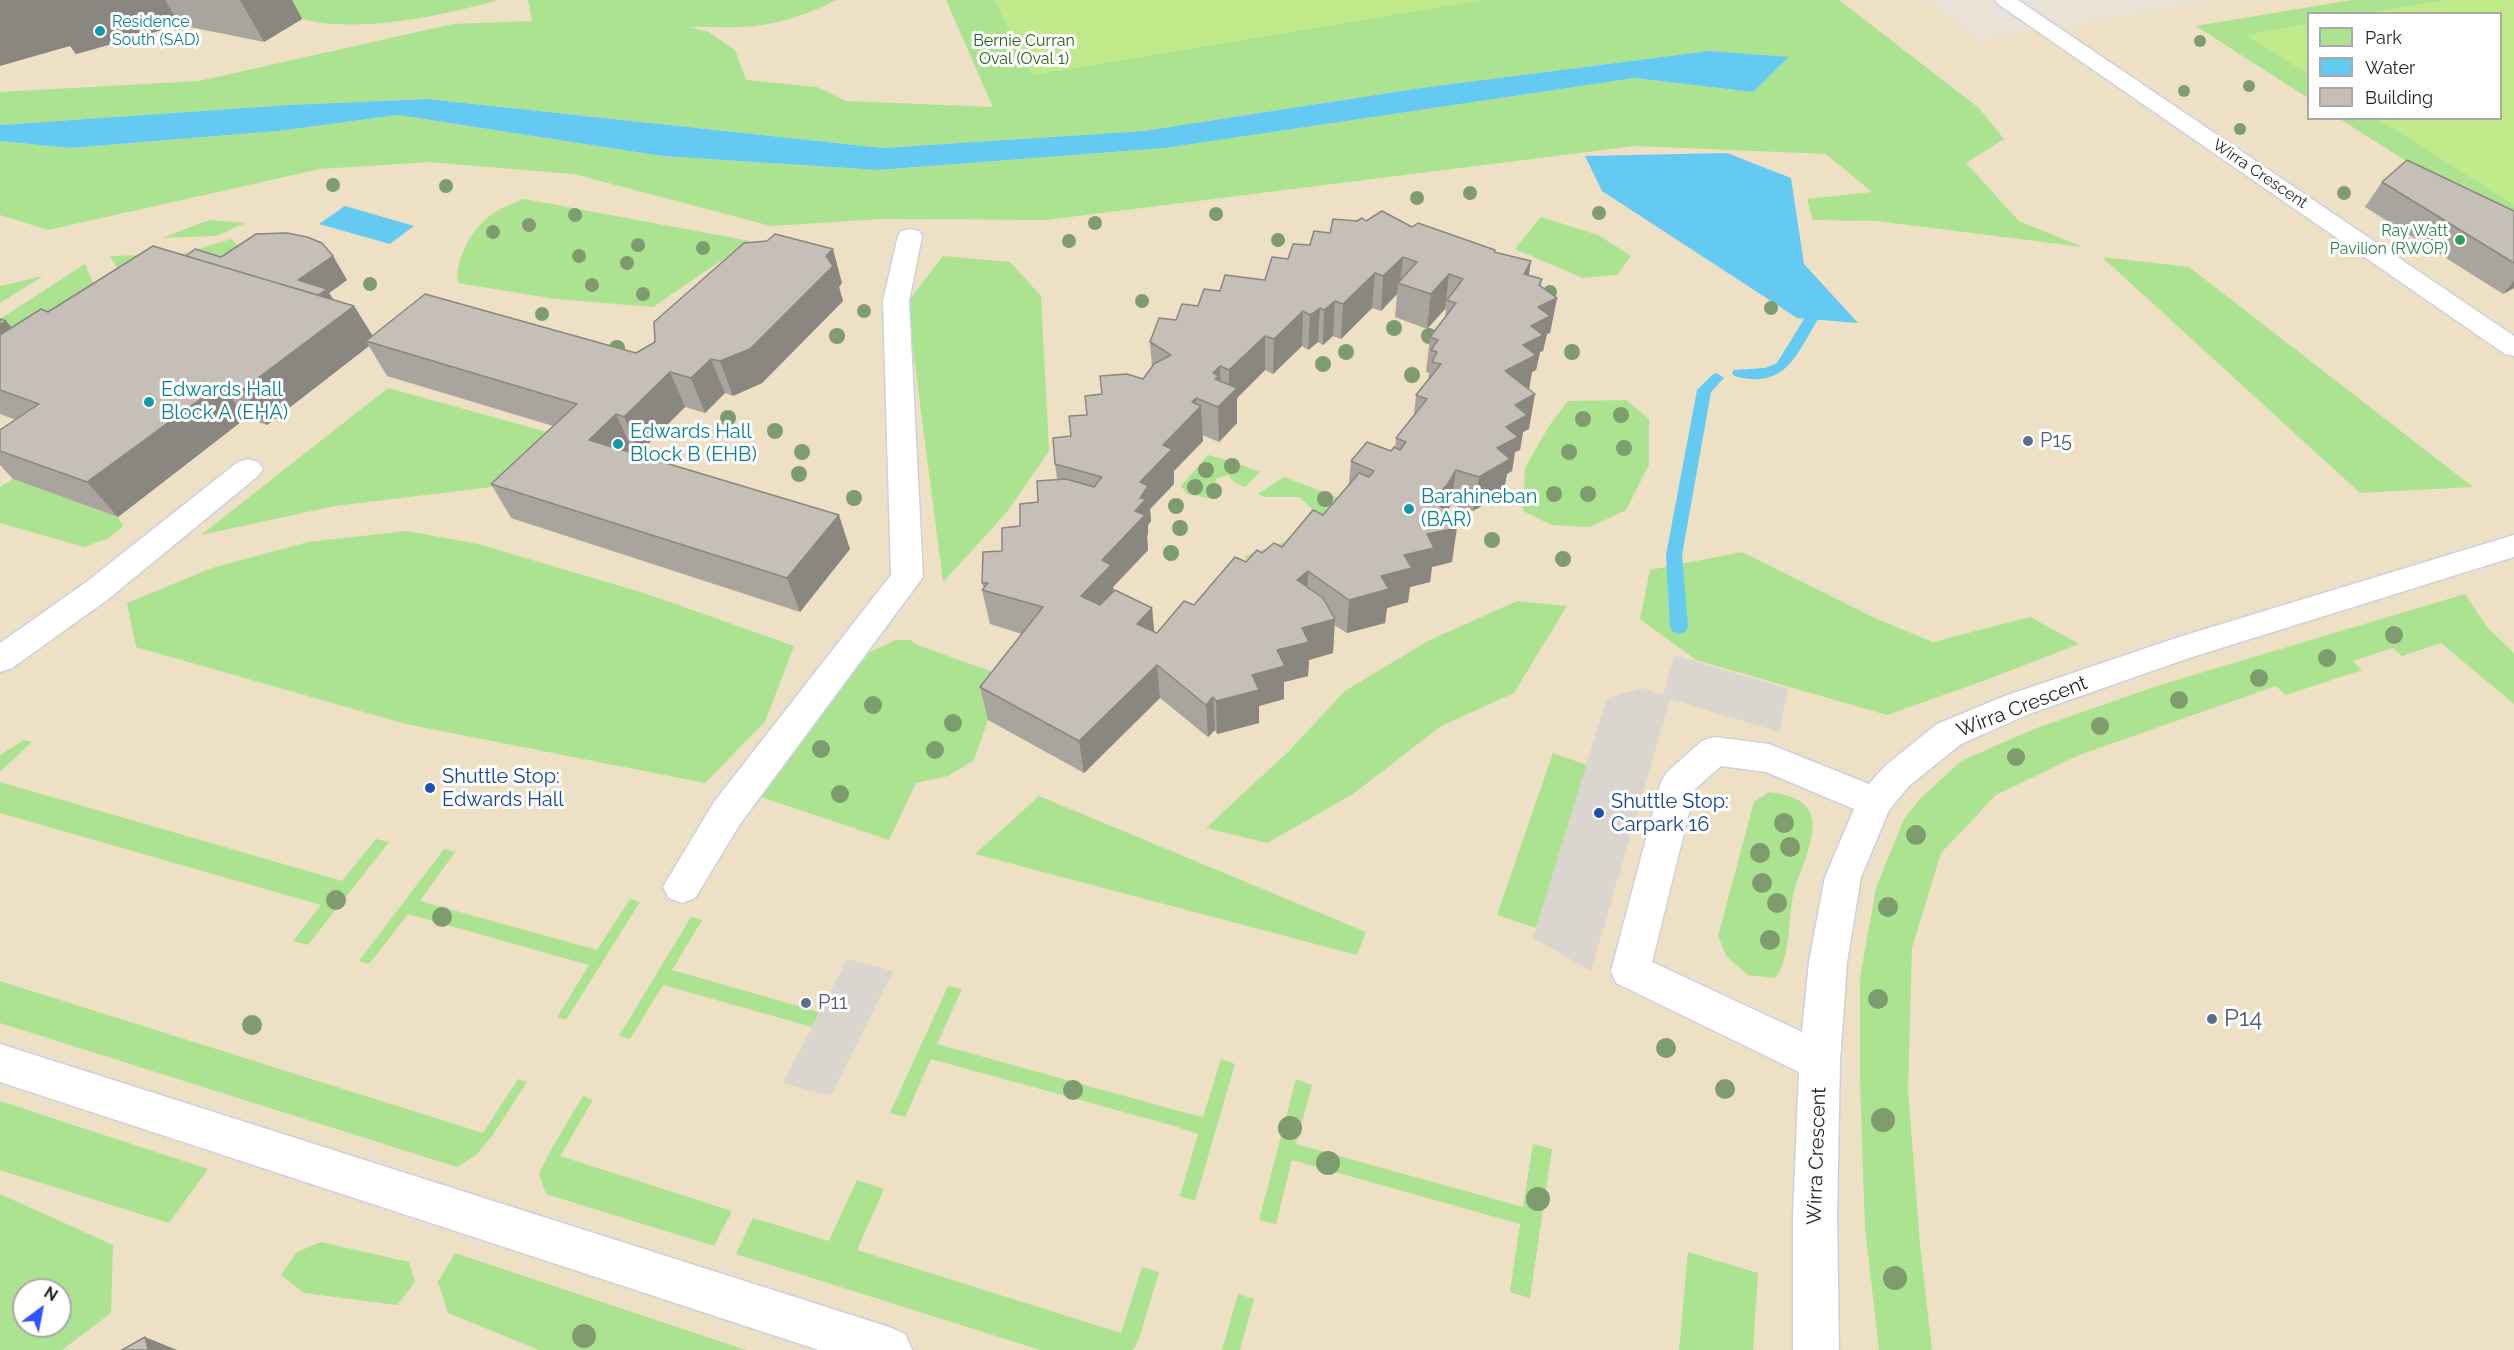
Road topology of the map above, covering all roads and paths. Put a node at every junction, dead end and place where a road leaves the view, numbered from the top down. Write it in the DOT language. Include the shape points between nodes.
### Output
graph roads {
  1 [pos="2005,0"];
  2 [pos="910,236"];
  3 [pos="2514,348"];
  4 [pos="248,468"];
  5 [pos="2514,546"];
  6 [pos="0,659"];
  7 [pos="1875,802"];
  8 [pos="682,887"];
  9 [pos="1820,1061"];
  10 [pos="0,1063"];
  11 [pos="890,1350"];
  12 [pos="1816,1350"];
  1 -- 3 [label="lane, Wirra Crescent"];
  2 -- 8 [label="lane" via="896,301 907,577 727,813"];
  4 -- 6 [label="lane" via="42,632"];
  5 -- 7 [label="lane, Wirra Crescent" via="2179,649 2017,705 1950,734 1898,776"];
  7 -- 9 [label="lane, Wirra Crescent" via="1844,877 1828,962"];
  7 -- 9 [label="lane" via="1769,758 1714,751 1679,782 1630,971"];
  9 -- 12 [label="lane, Wirra Crescent"];
  10 -- 11 [label="lane"];
}
